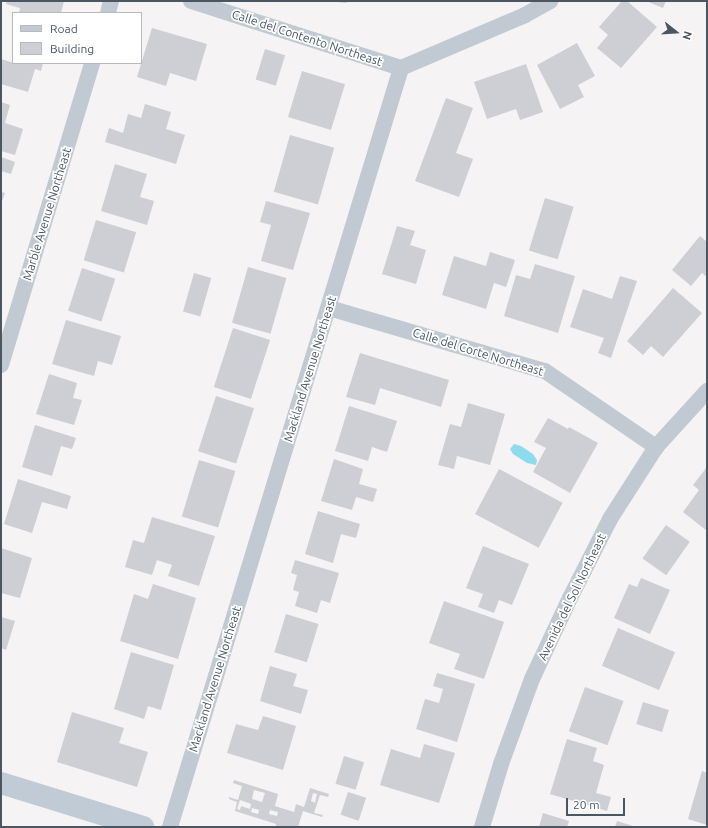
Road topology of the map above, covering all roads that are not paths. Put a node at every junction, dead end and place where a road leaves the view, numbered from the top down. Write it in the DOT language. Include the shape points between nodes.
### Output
graph roads {
  1 [pos="111,1"];
  2 [pos="191,1"];
  3 [pos="550,1"];
  4 [pos="108,12"];
  5 [pos="92,64"];
  6 [pos="401,68"];
  7 [pos="329,308"];
  8 [pos="1,365"];
  9 [pos="707,391"];
  10 [pos="656,447"];
  11 [pos="1,783"];
  12 [pos="143,827"];
  13 [pos="170,827"];
  14 [pos="482,827"];
  1 -- 4 [label="street"];
  2 -- 6 [label="street, Calle del Contento Northeast"];
  3 -- 6 [label="street" via="525,15"];
  5 -- 8 [label="street, Marble Avenue Northeast"];
  6 -- 7 [label="street, Mackland Avenue Northeast"];
  7 -- 10 [label="street, Calle del Corte Northeast" via="545,371"];
  7 -- 13 [label="street, Mackland Avenue Northeast"];
  9 -- 10 [label="street, Avenida del Sol Northeast"];
  10 -- 14 [label="street, Avenida del Sol Northeast" via="610,519 532,679"];
  11 -- 12 [label="street"];
}
